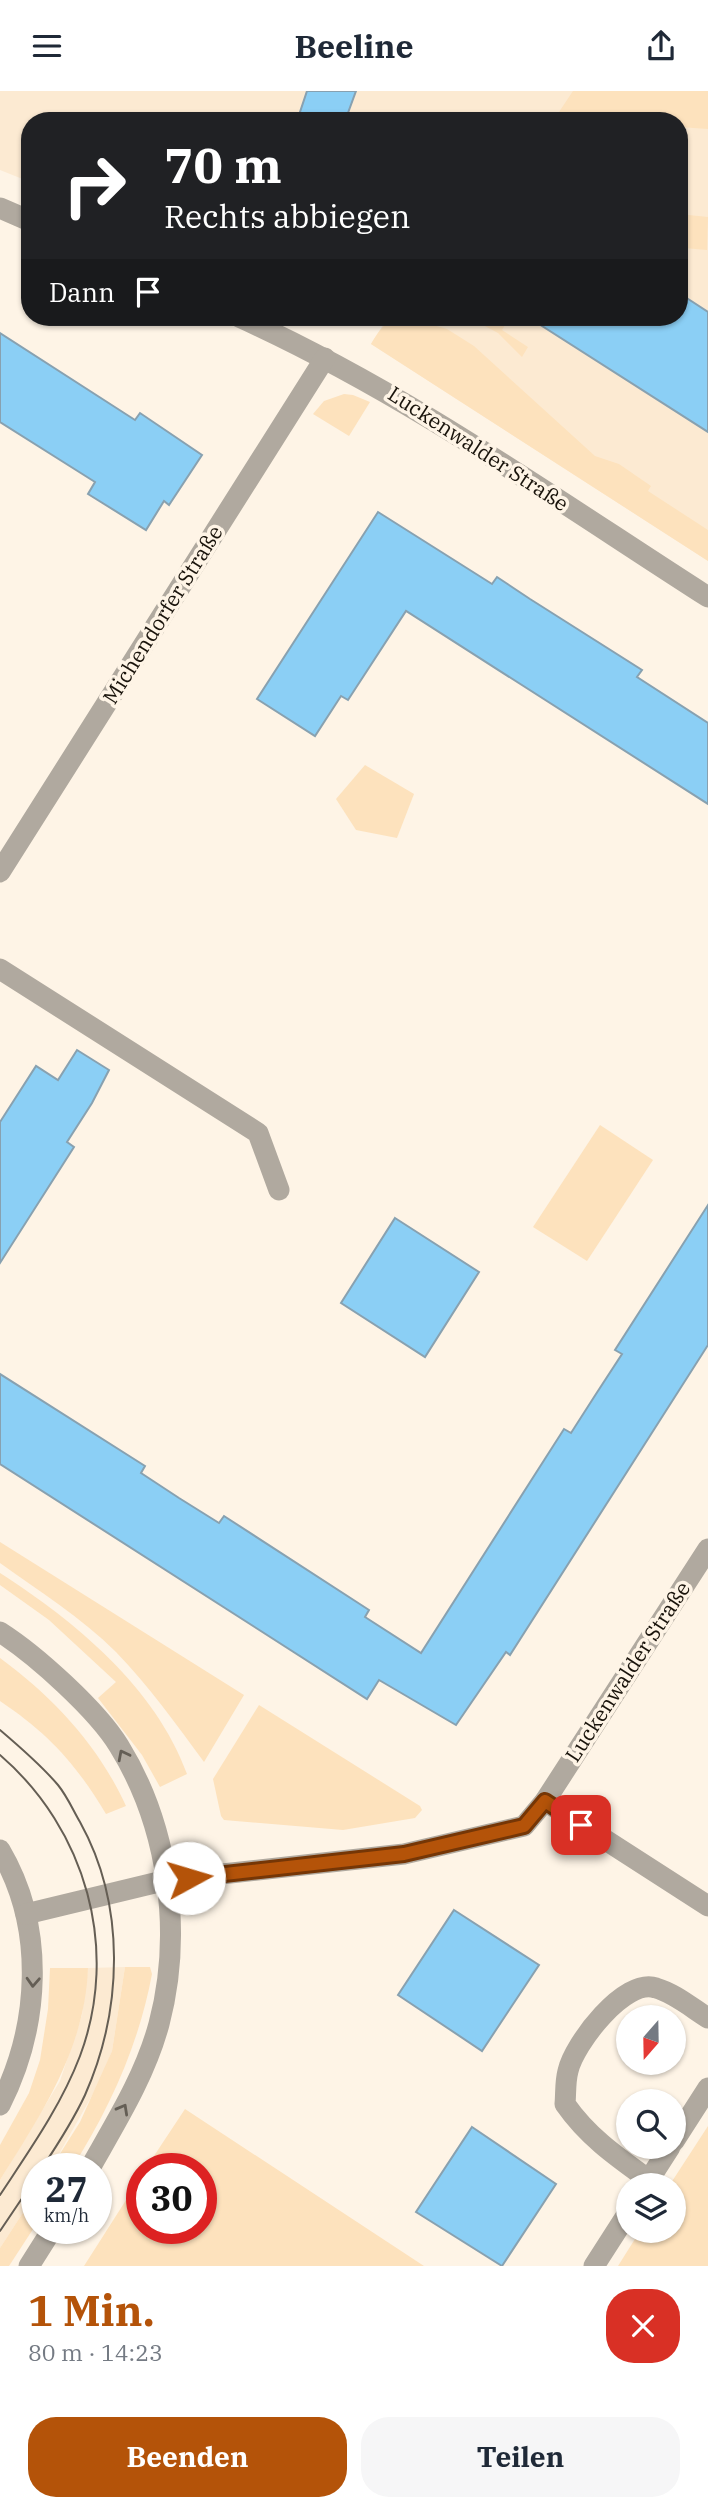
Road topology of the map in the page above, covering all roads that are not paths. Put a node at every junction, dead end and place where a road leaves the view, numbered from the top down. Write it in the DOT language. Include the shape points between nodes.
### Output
graph roads {
  1 [pos="0,208"];
  2 [pos="21,217"];
  3 [pos="258,326"];
  4 [pos="325,358"];
  5 [pos="708,597"];
  6 [pos="0,872"];
  7 [pos="0,969"];
  8 [pos="279,1190"];
  9 [pos="705,1559"];
  10 [pos="0,1632"];
  11 [pos="545,1801"];
  12 [pos="0,1850"];
  13 [pos="167,1880"];
  14 [pos="708,1906"];
  15 [pos="26,1915"];
  16 [pos="708,2018"];
  17 [pos="708,2088"];
  18 [pos="0,2105"];
  19 [pos="686,2122"];
  20 [pos="98,2153"];
  21 [pos="635,2173"];
  22 [pos="616,2232"];
  23 [pos="43,2244"];
  24 [pos="29,2266"];
  25 [pos="594,2266"];
  1 -- 2 [label="street"];
  3 -- 4 [label="street, Luckenwalder Straße"];
  4 -- 5 [label="street, Luckenwalder Straße" via="387,391"];
  4 -- 6 [label="street, Michendorfer Straße"];
  7 -- 8 [label="street" via="258,1133"];
  9 -- 11 [label="street, Luckenwalder Straße"];
  13 -- 10 [label="street, one-way" via="152,1816 119,1745 71,1691"];
  11 -- 13 [label="street, Luckenwalder Straße" via="524,1826 404,1854"];
  11 -- 14 [label="street"];
  12 -- 15 [label="street"];
  13 -- 15 [label="street, Luckenwalder Straße"];
  20 -- 13 [label="street, one-way" via="142,2074 159,2027 169,1982"];
  15 -- 18 [label="street, one-way" via="34,1968 32,1995 26,2031"];
  16 -- 21 [label="street" via="655,1987 634,1988 610,2007 587,2035 568,2070 565,2104 582,2127"];
  17 -- 19 [label="street"];
  22 -- 25 [label="street"];
  23 -- 24 [label="street"];
}
